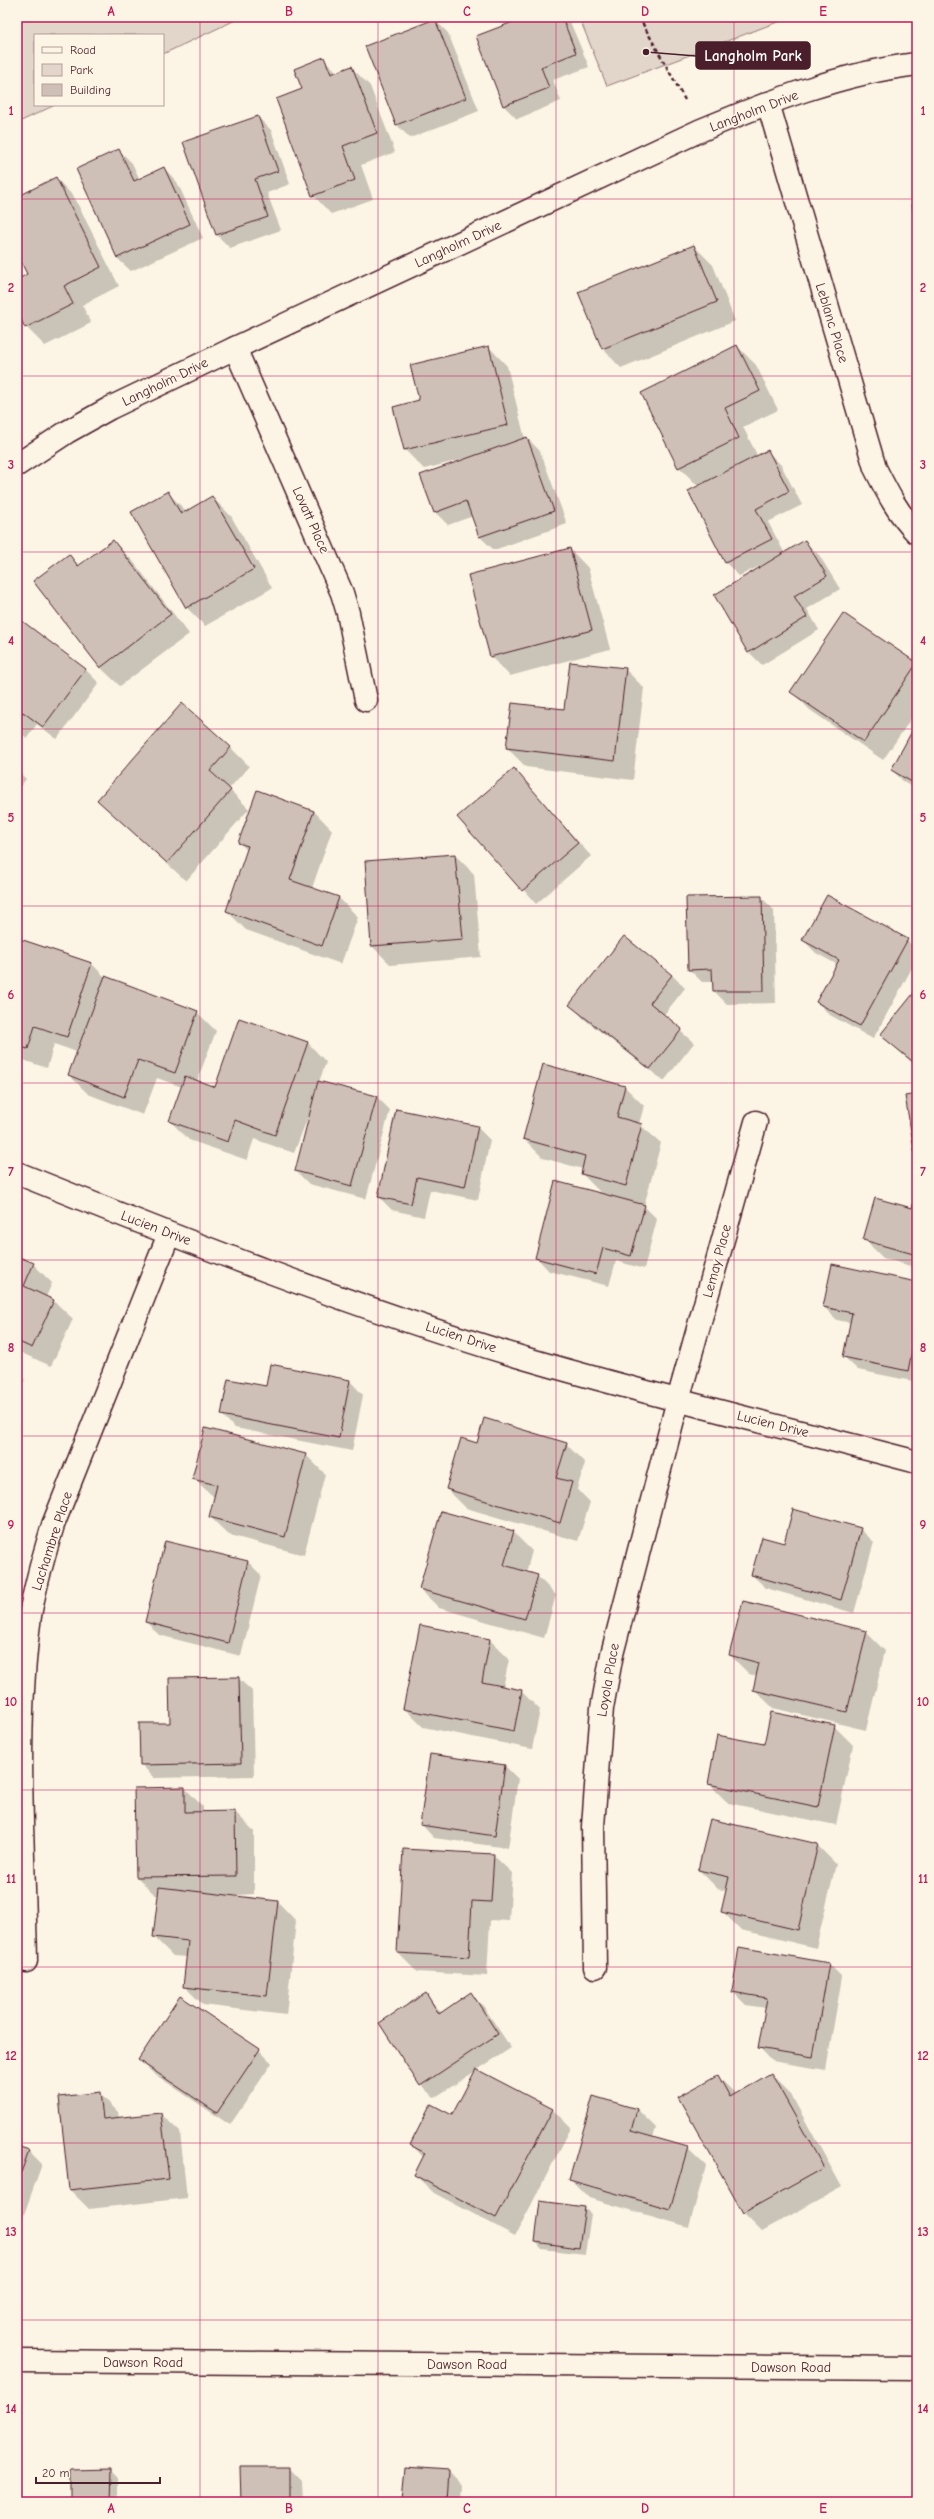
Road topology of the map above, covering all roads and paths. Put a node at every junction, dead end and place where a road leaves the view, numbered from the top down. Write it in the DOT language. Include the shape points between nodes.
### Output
graph roads {
  1 [pos="639,17"];
  2 [pos="917,64"];
  3 [pos="686,101"];
  4 [pos="768,102"];
  5 [pos="235,348"];
  6 [pos="17,465"];
  7 [pos="917,533"];
  8 [pos="366,700"];
  9 [pos="756,1122"];
  10 [pos="17,1173"];
  11 [pos="169,1234"];
  12 [pos="678,1400"];
  13 [pos="917,1462"];
  14 [pos="26,1961"];
  15 [pos="595,1967"];
  16 [pos="17,2361"];
  17 [pos="917,2368"];
  1 -- 3 [label="path"];
  2 -- 4 [label="street, Langholm Drive" via="841,81"];
  4 -- 5 [label="street, Langholm Drive"];
  4 -- 7 [label="street, Leblanc Place" via="875,468 889,496"];
  5 -- 6 [label="street, Langholm Drive" via="110,408 67,432"];
  5 -- 8 [label="street, Lovatt Place" via="342,593"];
  9 -- 12 [label="street, Lemay Place"];
  10 -- 11 [label="street, Lucien Drive"];
  11 -- 12 [label="street, Lucien Drive" via="517,1356"];
  11 -- 14 [label="street, Lachambre Place" via="54,1525 40,1569 30,1615 21,1730"];
  12 -- 13 [label="street, Lucien Drive"];
  12 -- 15 [label="street, Loyola Place" via="624,1603 602,1708 593,1826"];
  16 -- 17 [label="street, Dawson Road"];
}
